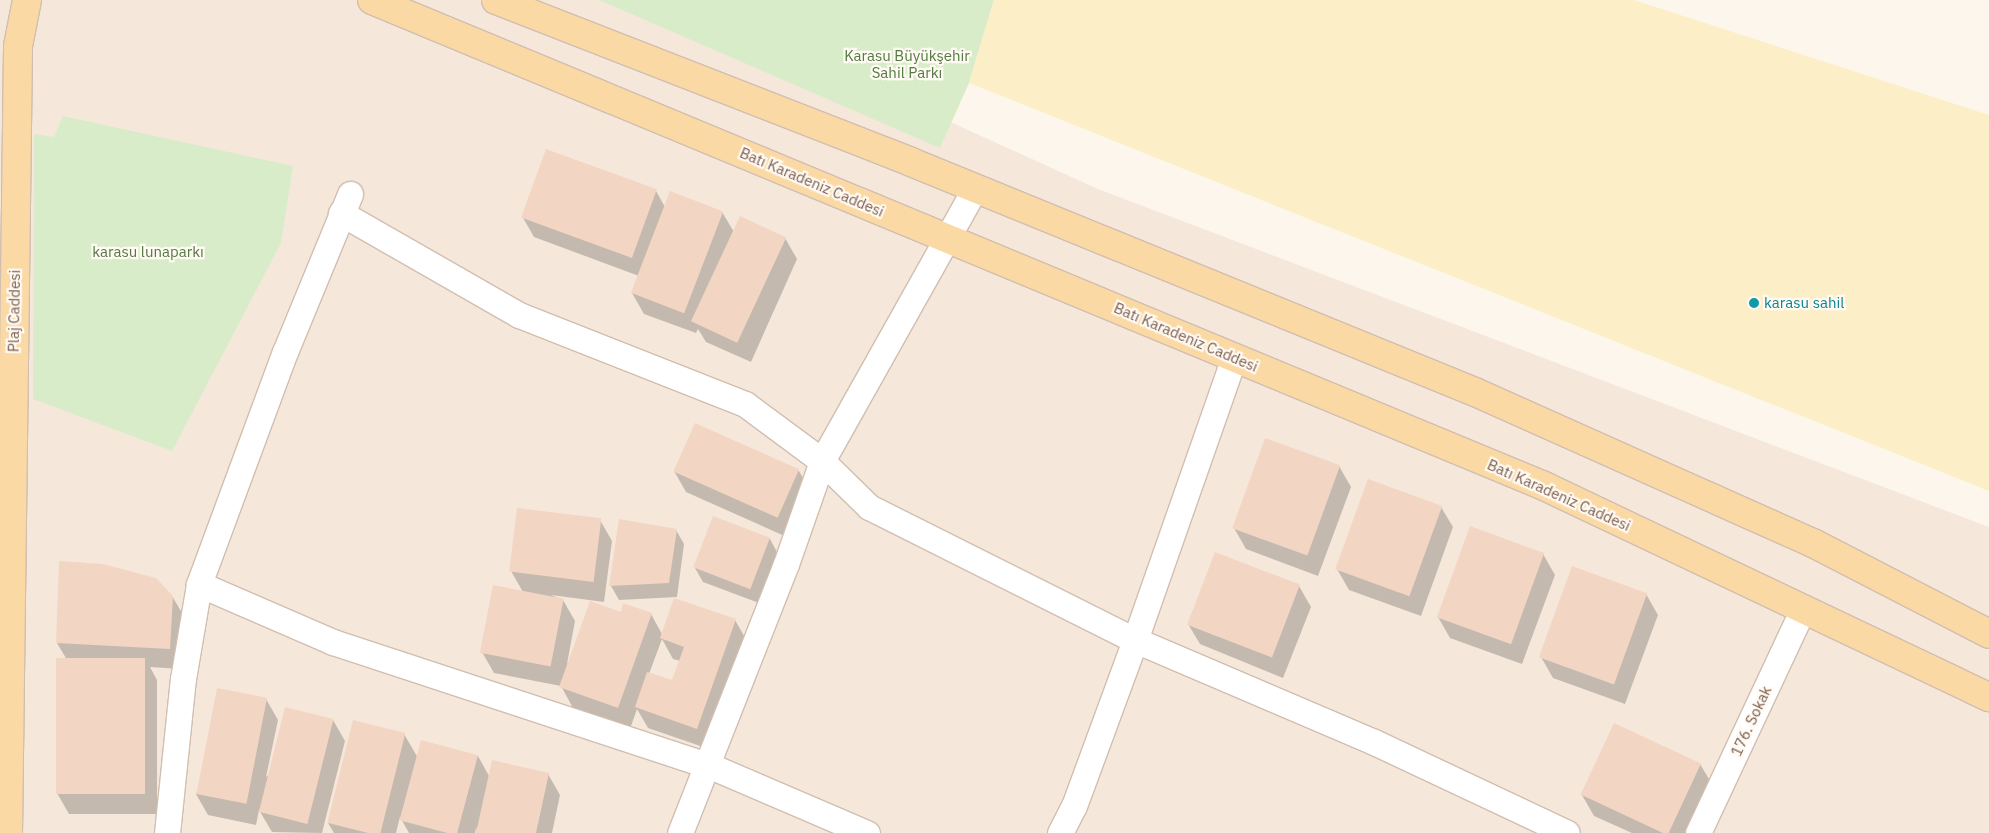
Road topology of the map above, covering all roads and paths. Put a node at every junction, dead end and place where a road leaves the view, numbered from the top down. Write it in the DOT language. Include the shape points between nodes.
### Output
graph roads {
  1 [pos="27,0"];
  2 [pos="372,0"];
  3 [pos="496,0"];
  4 [pos="975,188"];
  5 [pos="949,239"];
  6 [pos="1234,357"];
  7 [pos="822,461"];
  8 [pos="199,584"];
  9 [pos="1804,609"];
  10 [pos="1989,634"];
  11 [pos="1135,640"];
  12 [pos="1989,698"];
  13 [pos="708,765"];
  14 [pos="168,832"];
  15 [pos="8,833"];
  16 [pos="680,833"];
  17 [pos="867,833"];
  18 [pos="1060,833"];
  19 [pos="1566,833"];
  20 [pos="1698,833"];
  1 -- 15 [label="main road, Plaj Caddesi" via="17,56"];
  2 -- 5 [label="main road, Batı Karadeniz Caddesi"];
  3 -- 4 [label="main road"];
  4 -- 5 [label="street"];
  4 -- 10 [label="main road" via="1475,392 1813,543"];
  5 -- 6 [label="main road, Batı Karadeniz Caddesi"];
  5 -- 7 [label="street"];
  6 -- 9 [label="main road, Batı Karadeniz Caddesi" via="1542,485"];
  6 -- 11 [label="street"];
  7 -- 8 [label="street" via="745,404 519,315 346,204 284,352"];
  7 -- 11 [label="street" via="869,507"];
  7 -- 13 [label="street"];
  8 -- 13 [label="street" via="333,642"];
  8 -- 14 [label="street" via="183,679"];
  9 -- 12 [label="main road, Batı Karadeniz Caddesi"];
  9 -- 20 [label="street, 176. Sokak"];
  11 -- 18 [label="street" via="1074,806"];
  11 -- 19 [label="street" via="1374,742"];
  13 -- 16 [label="street"];
  13 -- 17 [label="street"];
}
